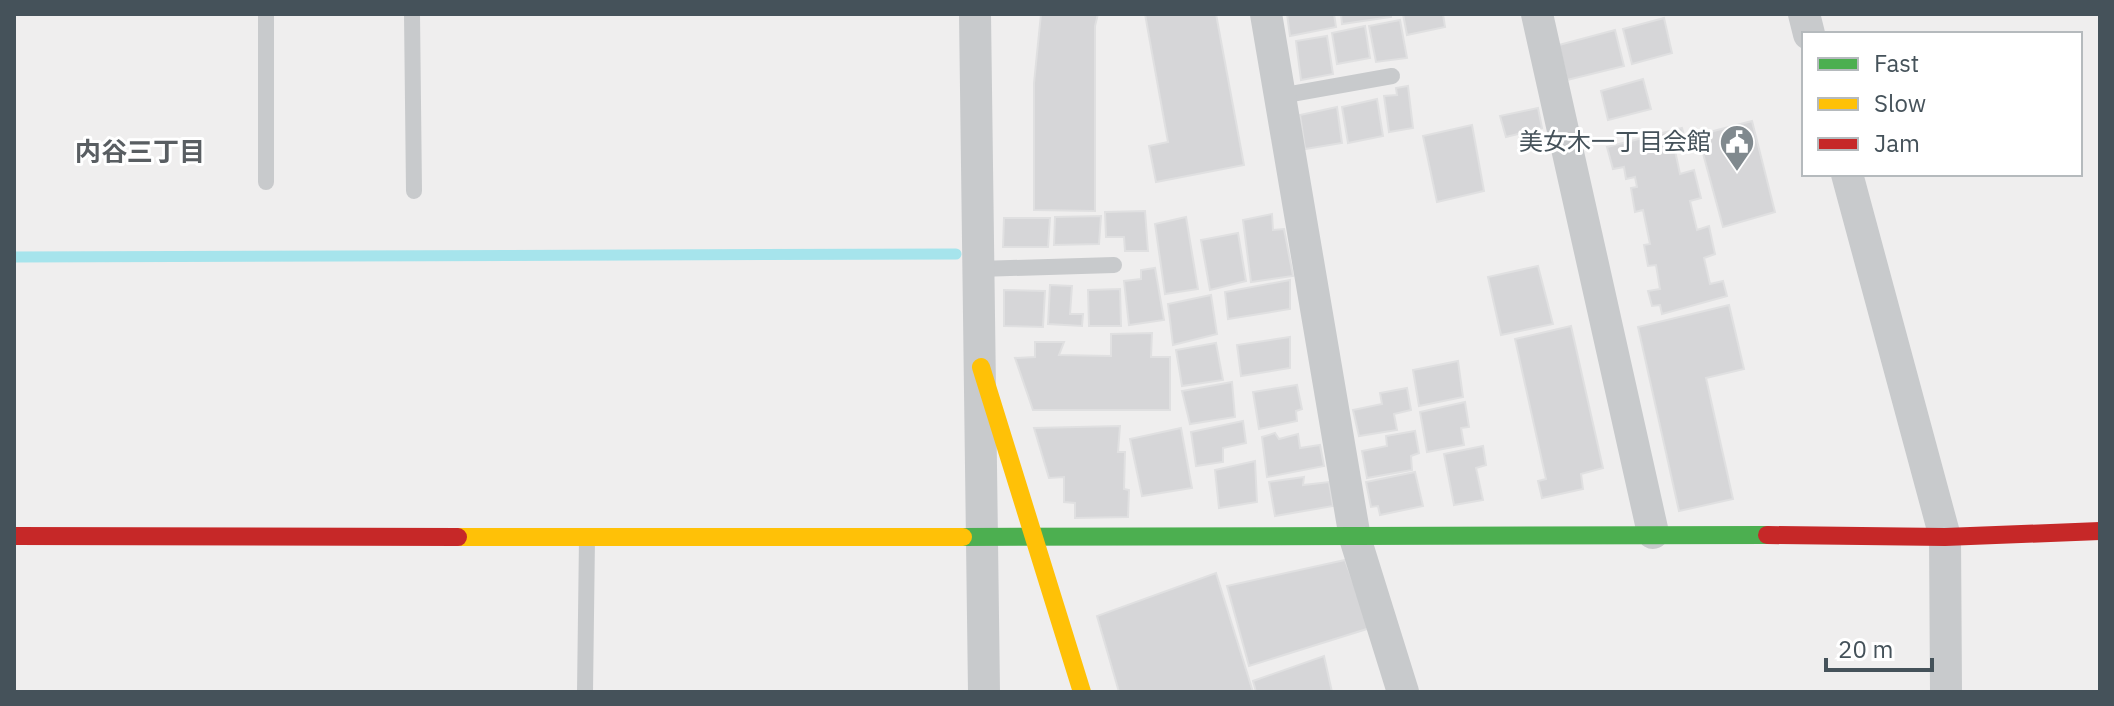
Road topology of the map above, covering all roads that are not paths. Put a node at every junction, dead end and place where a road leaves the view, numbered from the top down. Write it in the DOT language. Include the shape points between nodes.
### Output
graph roads {
  1 [pos="266,14"];
  2 [pos="412,14"];
  3 [pos="975,14"];
  4 [pos="1266,14"];
  5 [pos="1537,14"];
  6 [pos="1392,76"];
  7 [pos="1280,96"];
  8 [pos="1848,176"];
  9 [pos="266,182"];
  10 [pos="414,191"];
  11 [pos="1114,265"];
  12 [pos="979,269"];
  13 [pos="981,367"];
  14 [pos="2100,531"];
  15 [pos="1653,533"];
  16 [pos="14,536"];
  17 [pos="587,537"];
  18 [pos="984,537"];
  19 [pos="1034,537"];
  20 [pos="1945,537"];
  21 [pos="1355,538"];
  22 [pos="585,692"];
  23 [pos="984,692"];
  24 [pos="1082,692"];
  25 [pos="1403,692"];
  26 [pos="1946,692"];
  1 -- 9 [label="lane"];
  2 -- 10 [label="lane"];
  3 -- 12 [label="street"];
  4 -- 7 [label="street"];
  5 -- 15 [label="street"];
  6 -- 7 [label="lane"];
  7 -- 21 [label="street"];
  8 -- 20 [label="street"];
  11 -- 12 [label="lane"];
  12 -- 13 [label="street"];
  13 -- 18 [label="street"];
  13 -- 19 [label="street"];
  14 -- 20 [label="street"];
  15 -- 20 [label="street"];
  15 -- 21 [label="street"];
  16 -- 17 [label="street"];
  17 -- 18 [label="street"];
  17 -- 22 [label="lane"];
  18 -- 19 [label="street"];
  18 -- 23 [label="street"];
  19 -- 21 [label="street"];
  19 -- 24 [label="street"];
  20 -- 26 [label="street"];
  21 -- 25 [label="street"];
}
